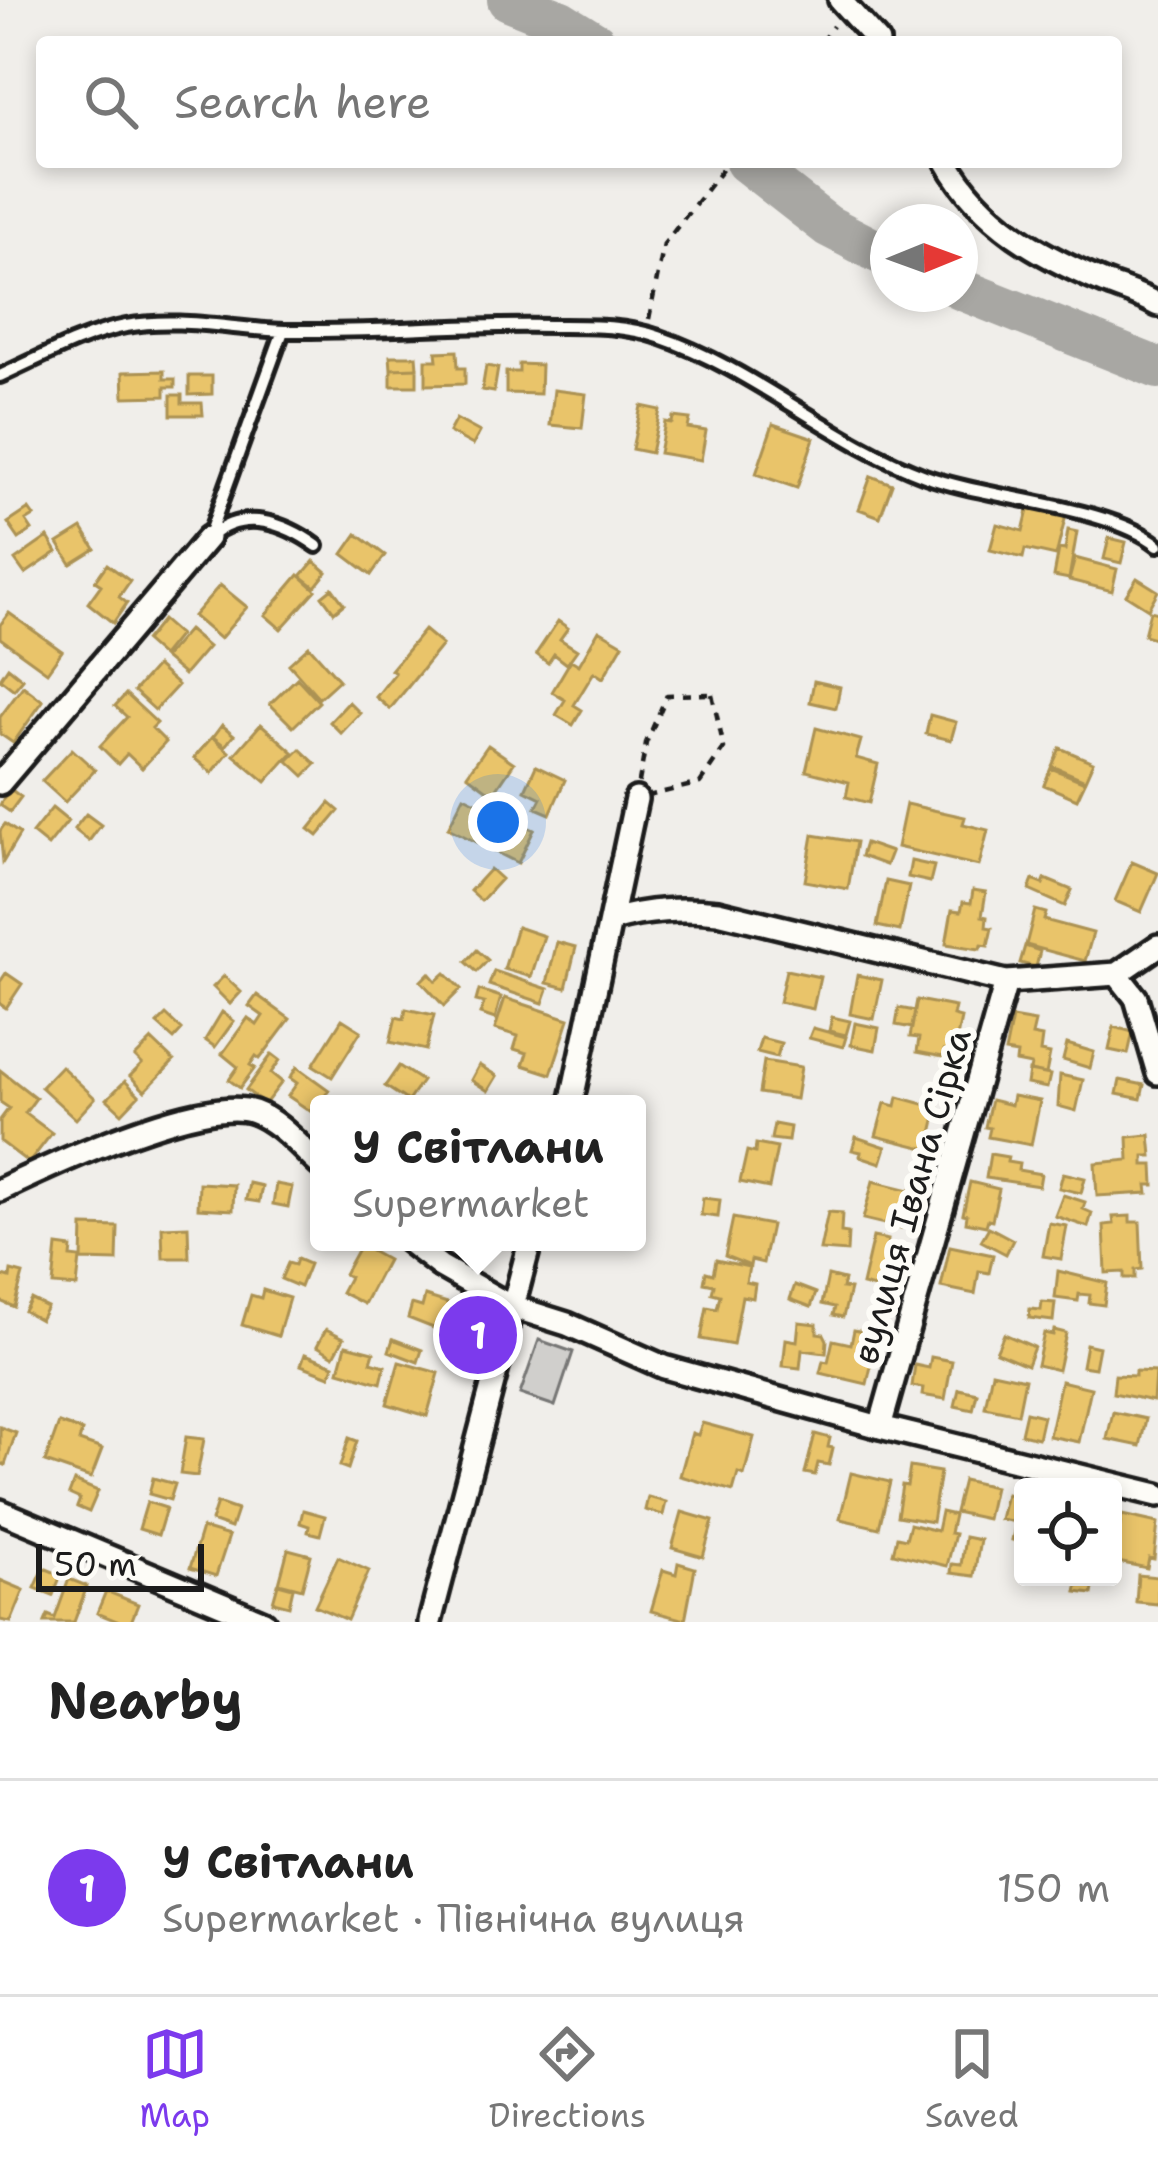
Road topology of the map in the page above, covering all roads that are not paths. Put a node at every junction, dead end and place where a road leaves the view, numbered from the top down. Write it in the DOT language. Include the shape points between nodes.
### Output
graph roads {
  1 [pos="840,0"];
  2 [pos="873,36"];
  3 [pos="951,168"];
  4 [pos="1158,305"];
  5 [pos="283,331"];
  6 [pos="0,376"];
  7 [pos="208,538"];
  8 [pos="1158,545"];
  9 [pos="317,546"];
  10 [pos="0,783"];
  11 [pos="636,799"];
  12 [pos="610,920"];
  13 [pos="1158,946"];
  14 [pos="1117,974"];
  15 [pos="1006,982"];
  16 [pos="1158,1073"];
  17 [pos="574,1095"];
  18 [pos="310,1156"];
  19 [pos="0,1190"];
  20 [pos="421,1251"];
  21 [pos="527,1251"];
  22 [pos="510,1306"];
  23 [pos="880,1427"];
  24 [pos="1158,1496"];
  25 [pos="0,1511"];
  26 [pos="264,1622"];
  27 [pos="430,1622"];
  1 -- 2 [label="street"];
  3 -- 4 [label="street" via="984,213 1038,251"];
  5 -- 6 [label="lane" via="188,321 131,325"];
  5 -- 7 [label="lane"];
  5 -- 8 [label="lane" via="499,325 646,333 914,471 1097,519"];
  7 -- 9 [label="lane" via="234,522 262,521"];
  7 -- 10 [label="street"];
  11 -- 12 [label="street"];
  12 -- 15 [label="street" via="682,908 718,912"];
  12 -- 17 [label="street"];
  13 -- 14 [label="street"];
  14 -- 15 [label="street"];
  14 -- 16 [label="street" via="1136,998"];
  15 -- 23 [label="street, вулиця Івана Сірка"];
  18 -- 19 [label="street" via="266,1118 227,1111 110,1142"];
  20 -- 22 [label="street"];
  21 -- 22 [label="street"];
  22 -- 23 [label="street" via="664,1367"];
  22 -- 27 [label="street"];
  23 -- 24 [label="street"];
  25 -- 26 [label="street"];
}
